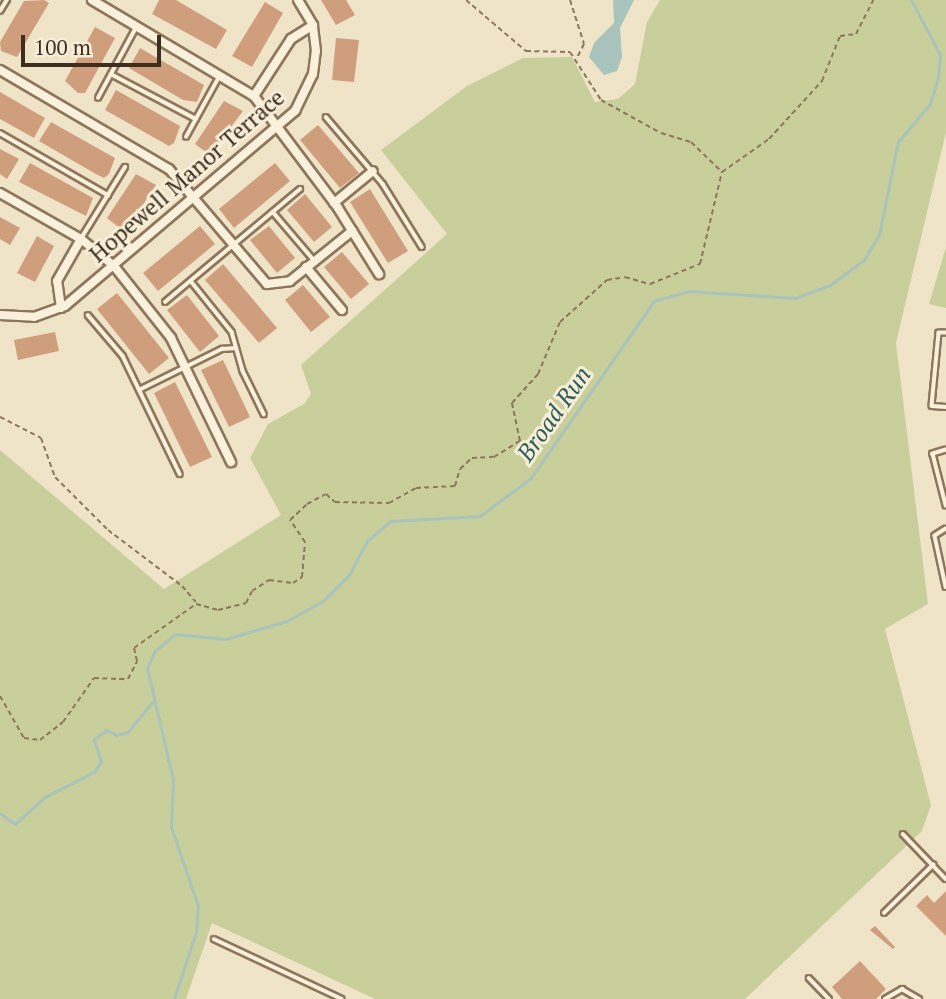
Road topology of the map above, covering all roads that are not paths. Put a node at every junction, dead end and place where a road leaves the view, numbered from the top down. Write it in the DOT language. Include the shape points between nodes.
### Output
graph roads {
  1 [pos="7,0"];
  2 [pos="92,0"];
  3 [pos="298,0"];
  4 [pos="0,11"];
  5 [pos="313,25"];
  6 [pos="136,26"];
  7 [pos="0,70"];
  8 [pos="111,74"];
  9 [pos="220,74"];
  10 [pos="254,96"];
  11 [pos="98,98"];
  12 [pos="326,117"];
  13 [pos="196,119"];
  14 [pos="280,126"];
  15 [pos="0,132"];
  16 [pos="186,137"];
  17 [pos="125,167"];
  18 [pos="373,172"];
  19 [pos="300,189"];
  20 [pos="0,193"];
  21 [pos="108,195"];
  22 [pos="195,198"];
  23 [pos="334,203"];
  24 [pos="273,212"];
  25 [pos="352,231"];
  26 [pos="81,239"];
  27 [pos="233,246"];
  28 [pos="422,247"];
  29 [pos="314,260"];
  30 [pos="114,266"];
  31 [pos="306,267"];
  32 [pos="379,274"];
  33 [pos="191,281"];
  34 [pos="165,302"];
  35 [pos="61,308"];
  36 [pos="342,310"];
  37 [pos="0,315"];
  38 [pos="88,315"];
  39 [pos="946,333"];
  40 [pos="236,348"];
  41 [pos="185,367"];
  42 [pos="139,390"];
  43 [pos="946,407"];
  44 [pos="264,414"];
  45 [pos="946,450"];
  46 [pos="231,462"];
  47 [pos="180,474"];
  48 [pos="946,505"];
  49 [pos="946,529"];
  50 [pos="946,587"];
  51 [pos="903,834"];
  52 [pos="933,865"];
  53 [pos="946,879"];
  54 [pos="884,913"];
  55 [pos="214,939"];
  56 [pos="809,978"];
  57 [pos="342,999"];
  58 [pos="829,999"];
  59 [pos="885,999"];
  60 [pos="919,999"];
  1 -- 4 [label="lane"];
  2 -- 6 [label="street"];
  3 -- 5 [label="street"];
  5 -- 10 [label="street" via="291,39"];
  5 -- 14 [label="street, Hopewell Manor Terrace" via="313,74 305,98"];
  6 -- 8 [label="lane"];
  6 -- 9 [label="street"];
  7 -- 22 [label="street" via="156,160"];
  8 -- 11 [label="lane"];
  8 -- 13 [label="lane"];
  9 -- 10 [label="street"];
  9 -- 13 [label="lane"];
  10 -- 14 [label="street"];
  12 -- 18 [label="lane"];
  13 -- 16 [label="lane"];
  14 -- 22 [label="street, Hopewell Manor Terrace"];
  14 -- 23 [label="street" via="297,159"];
  15 -- 21 [label="lane"];
  17 -- 21 [label="lane"];
  18 -- 23 [label="street"];
  18 -- 28 [label="lane"];
  19 -- 24 [label="lane"];
  20 -- 26 [label="street"];
  21 -- 26 [label="lane"];
  22 -- 27 [label="street"];
  22 -- 30 [label="street, Hopewell Manor Terrace"];
  23 -- 25 [label="street"];
  24 -- 27 [label="lane"];
  24 -- 29 [label="lane"];
  25 -- 29 [label="street"];
  25 -- 32 [label="street"];
  26 -- 30 [label="street"];
  26 -- 35 [label="street" via="57,281"];
  27 -- 31 [label="street" via="267,284 282,285"];
  27 -- 33 [label="lane"];
  29 -- 31 [label="street"];
  30 -- 35 [label="street, Hopewell Manor Terrace"];
  30 -- 41 [label="street" via="162,324"];
  31 -- 36 [label="street"];
  33 -- 34 [label="lane"];
  33 -- 40 [label="lane" via="232,332"];
  35 -- 37 [label="street, Hopewell Manor Terrace" via="34,317"];
  38 -- 42 [label="lane" via="123,356"];
  39 -- 43 [label="lane" via="939,333 932,406"];
  40 -- 41 [label="lane"];
  40 -- 44 [label="lane"];
  41 -- 42 [label="lane"];
  41 -- 46 [label="street"];
  42 -- 47 [label="lane"];
  45 -- 48 [label="lane" via="933,454"];
  49 -- 50 [label="lane" via="935,536"];
  51 -- 52 [label="lane"];
  52 -- 53 [label="lane"];
  52 -- 54 [label="lane"];
  55 -- 57 [label="lane"];
  56 -- 58 [label="lane"];
  59 -- 60 [label="lane" via="902,989"];
}
